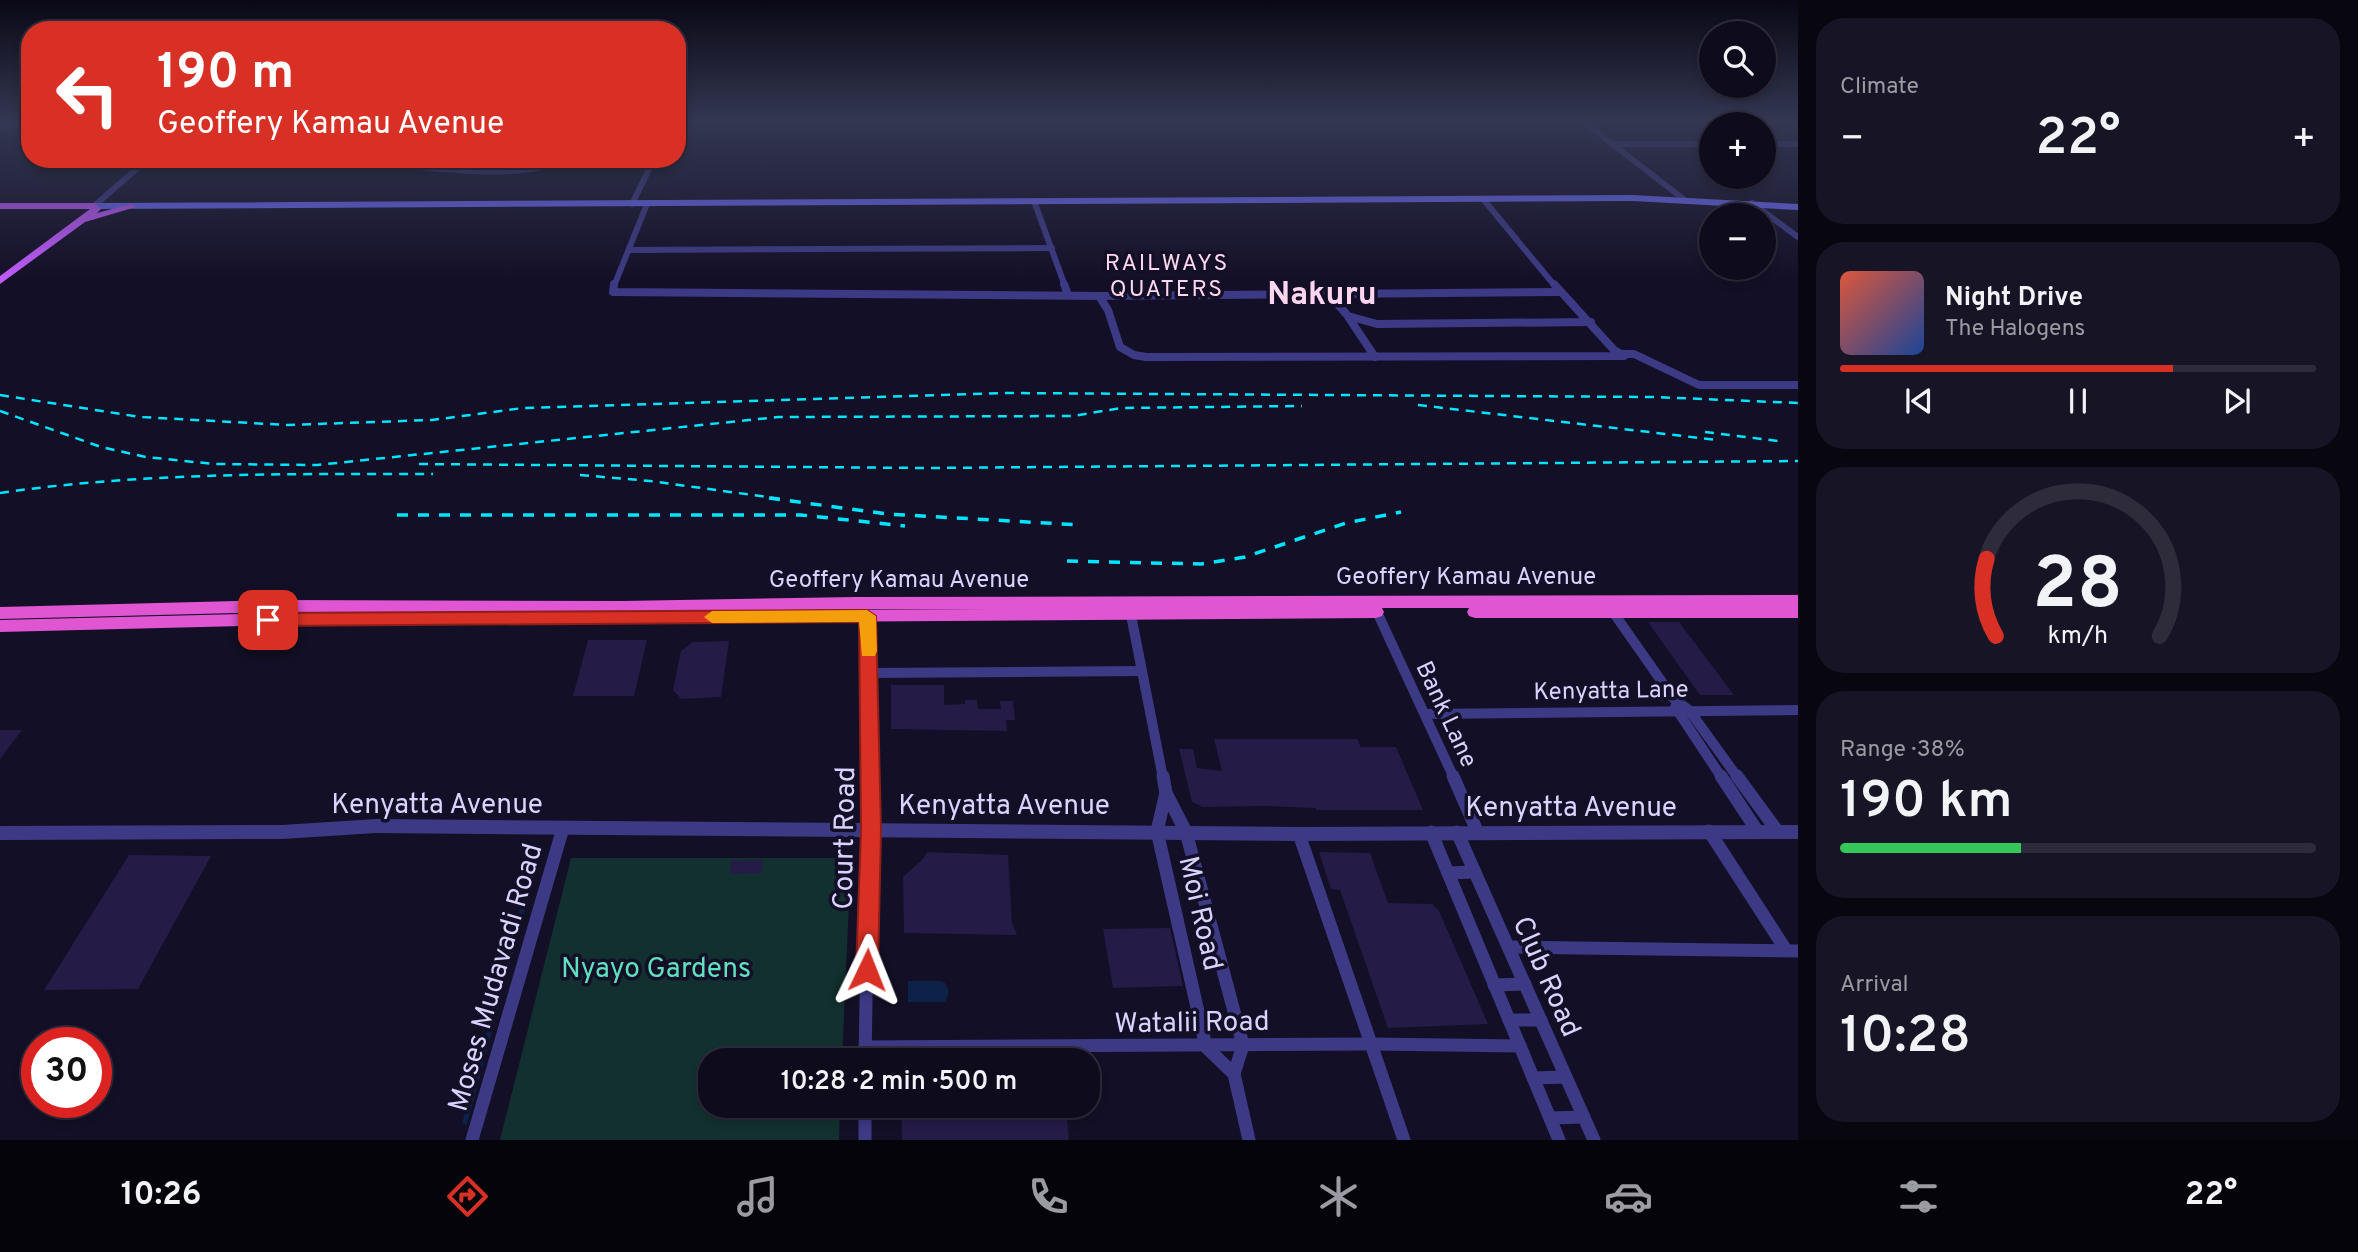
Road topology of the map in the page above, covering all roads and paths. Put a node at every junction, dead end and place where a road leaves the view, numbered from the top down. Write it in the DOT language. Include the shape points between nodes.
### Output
graph roads {
  1 [pos="128,175"];
  2 [pos="646,175"];
  3 [pos="1654,175"];
  4 [pos="1483,199"];
  5 [pos="1034,201"];
  6 [pos="1686,201"];
  7 [pos="1752,203"];
  8 [pos="632,204"];
  9 [pos="647,204"];
  10 [pos="1776,205"];
  11 [pos="0,206"];
  12 [pos="58,206"];
  13 [pos="94,206"];
  14 [pos="131,207"];
  15 [pos="1798,207"];
  16 [pos="1776,221"];
  17 [pos="74,223"];
  18 [pos="1798,237"];
  19 [pos="1052,248"];
  20 [pos="630,250"];
  21 [pos="0,281"];
  22 [pos="1327,292"];
  23 [pos="1560,292"];
  24 [pos="1068,295"];
  25 [pos="1099,296"];
  26 [pos="1349,318"];
  27 [pos="1591,323"];
  28 [pos="1620,354"];
  29 [pos="1375,357"];
  30 [pos="1798,385"];
  31 [pos="1798,601"];
  32 [pos="1377,612"];
  33 [pos="1613,612"];
  34 [pos="1798,612"];
  35 [pos="0,613"];
  36 [pos="1131,615"];
  37 [pos="867,616"];
  38 [pos="0,626"];
  39 [pos="1141,671"];
  40 [pos="869,673"];
  41 [pos="1679,706"];
  42 [pos="1798,710"];
  43 [pos="1425,714"];
  44 [pos="1166,793"];
  45 [pos="563,828"];
  46 [pos="871,830"];
  47 [pos="1157,831"];
  48 [pos="1709,831"];
  49 [pos="1186,832"];
  50 [pos="1432,832"];
  51 [pos="1457,832"];
  52 [pos="1758,832"];
  53 [pos="1778,832"];
  54 [pos="1798,832"];
  55 [pos="0,833"];
  56 [pos="1478,833"];
  57 [pos="1299,834"];
  58 [pos="1475,872"];
  59 [pos="1448,873"];
  60 [pos="1509,947"];
  61 [pos="1792,950"];
  62 [pos="1525,984"];
  63 [pos="1494,985"];
  64 [pos="1509,1020"];
  65 [pos="1541,1020"];
  66 [pos="1373,1044"];
  67 [pos="1243,1045"];
  68 [pos="1520,1046"];
  69 [pos="1206,1047"];
  70 [pos="865,1048"];
  71 [pos="1100,1049"];
  72 [pos="1234,1074"];
  73 [pos="1566,1077"];
  74 [pos="1533,1078"];
  75 [pos="1584,1117"];
  76 [pos="865,1118"];
  77 [pos="1550,1118"];
  78 [pos="471,1140"];
  79 [pos="865,1140"];
  80 [pos="1249,1140"];
  81 [pos="1404,1140"];
  82 [pos="1559,1140"];
  83 [pos="1594,1140"];
  1 -- 13 [label="street"];
  2 -- 8 [label="street"];
  3 -- 6 [label="street"];
  4 -- 5 [label="main road"];
  4 -- 6 [label="main road"];
  4 -- 23 [label="street"];
  5 -- 9 [label="main road"];
  5 -- 19 [label="street"];
  6 -- 7 [label="main road"];
  8 -- 9 [label="main road"];
  8 -- 14 [label="main road"];
  9 -- 20 [label="street"];
  10 -- 15 [label="main road"];
  11 -- 12 [label="main road"];
  12 -- 13 [label="main road"];
  12 -- 17 [label="main road" via="68,211"];
  13 -- 14 [label="main road"];
  13 -- 17 [label="main road" via="96,210"];
  14 -- 17 [label="main road"];
  16 -- 18 [label="street"];
  17 -- 21 [label="main road"];
  19 -- 20 [label="street"];
  19 -- 24 [label="street"];
  20 -- 24 [label="street" via="613,292"];
  22 -- 23 [label="street"];
  22 -- 25 [label="street"];
  22 -- 26 [label="street"];
  23 -- 27 [label="street"];
  24 -- 25 [label="street"];
  25 -- 29 [label="street" via="1120,347 1140,356"];
  26 -- 27 [label="street" via="1377,324"];
  26 -- 29 [label="street"];
  27 -- 28 [label="street"];
  28 -- 29 [label="street" via="1624,356"];
  28 -- 30 [label="street" via="1634,354 1699,385"];
  31 -- 35 [label="highway, Geoffery Kamau Avenue" via="271,606"];
  32 -- 33 [label="highway, Geoffery Kamau Avenue"];
  32 -- 36 [label="highway, Geoffery Kamau Avenue"];
  32 -- 43 [label="street, Bank Lane"];
  33 -- 34 [label="highway, Geoffery Kamau Avenue"];
  33 -- 41 [label="street"];
  36 -- 37 [label="highway, Geoffery Kamau Avenue"];
  36 -- 39 [label="street, Moi Road"];
  37 -- 38 [label="highway, Geoffery Kamau Avenue" via="294,619"];
  37 -- 40 [label="street, Court Road"];
  39 -- 40 [label="street"];
  39 -- 44 [label="street, Moi Road"];
  40 -- 46 [label="street, Court Road"];
  41 -- 42 [label="street, Kenyatta Lane"];
  41 -- 43 [label="street, Kenyatta Lane"];
  41 -- 52 [label="street"];
  41 -- 53 [label="street"];
  43 -- 56 [label="street, Bank Lane"];
  44 -- 47 [label="street, Moi Road"];
  44 -- 49 [label="street, Moi Road"];
  45 -- 46 [label="street, Kenyatta Avenue"];
  45 -- 55 [label="street, Kenyatta Avenue" via="376,826 282,832"];
  45 -- 78 [label="street, Moses Mudavadi Road"];
  46 -- 47 [label="street, Kenyatta Avenue"];
  46 -- 70 [label="street, Court Road"];
  47 -- 49 [label="street, Kenyatta Avenue"];
  47 -- 69 [label="street, Moi Road"];
  48 -- 52 [label="street, Kenyatta Avenue"];
  48 -- 56 [label="street, Kenyatta Avenue"];
  48 -- 61 [label="street"];
  49 -- 57 [label="street, Kenyatta Avenue"];
  49 -- 67 [label="street, Moi Road"];
  50 -- 51 [label="street, Kenyatta Avenue"];
  50 -- 57 [label="street, Kenyatta Avenue"];
  50 -- 59 [label="street, Club Road"];
  51 -- 56 [label="street, Kenyatta Avenue"];
  51 -- 58 [label="street, Club Road"];
  52 -- 53 [label="street, Kenyatta Avenue"];
  53 -- 54 [label="street, Kenyatta Avenue"];
  57 -- 66 [label="street"];
  58 -- 59 [label="street"];
  58 -- 60 [label="street, Club Road"];
  59 -- 63 [label="street, Club Road"];
  60 -- 61 [label="street"];
  60 -- 62 [label="street, Club Road"];
  62 -- 63 [label="street"];
  62 -- 65 [label="street, Club Road"];
  63 -- 64 [label="street, Club Road"];
  64 -- 65 [label="street"];
  64 -- 68 [label="street, Club Road"];
  65 -- 73 [label="street, Club Road"];
  66 -- 67 [label="street, Watalii Road"];
  66 -- 68 [label="street, Watalii Road"];
  66 -- 81 [label="street"];
  67 -- 69 [label="street, Watalii Road"];
  67 -- 72 [label="street"];
  68 -- 74 [label="street, Club Road"];
  69 -- 71 [label="street, Watalii Road"];
  69 -- 72 [label="street"];
  72 -- 80 [label="street"];
  73 -- 74 [label="street"];
  73 -- 75 [label="street, Club Road"];
  74 -- 77 [label="street, Club Road"];
  75 -- 77 [label="street"];
  75 -- 83 [label="street, Club Road"];
  76 -- 79 [label="street"];
  77 -- 82 [label="street, Club Road"];
}
